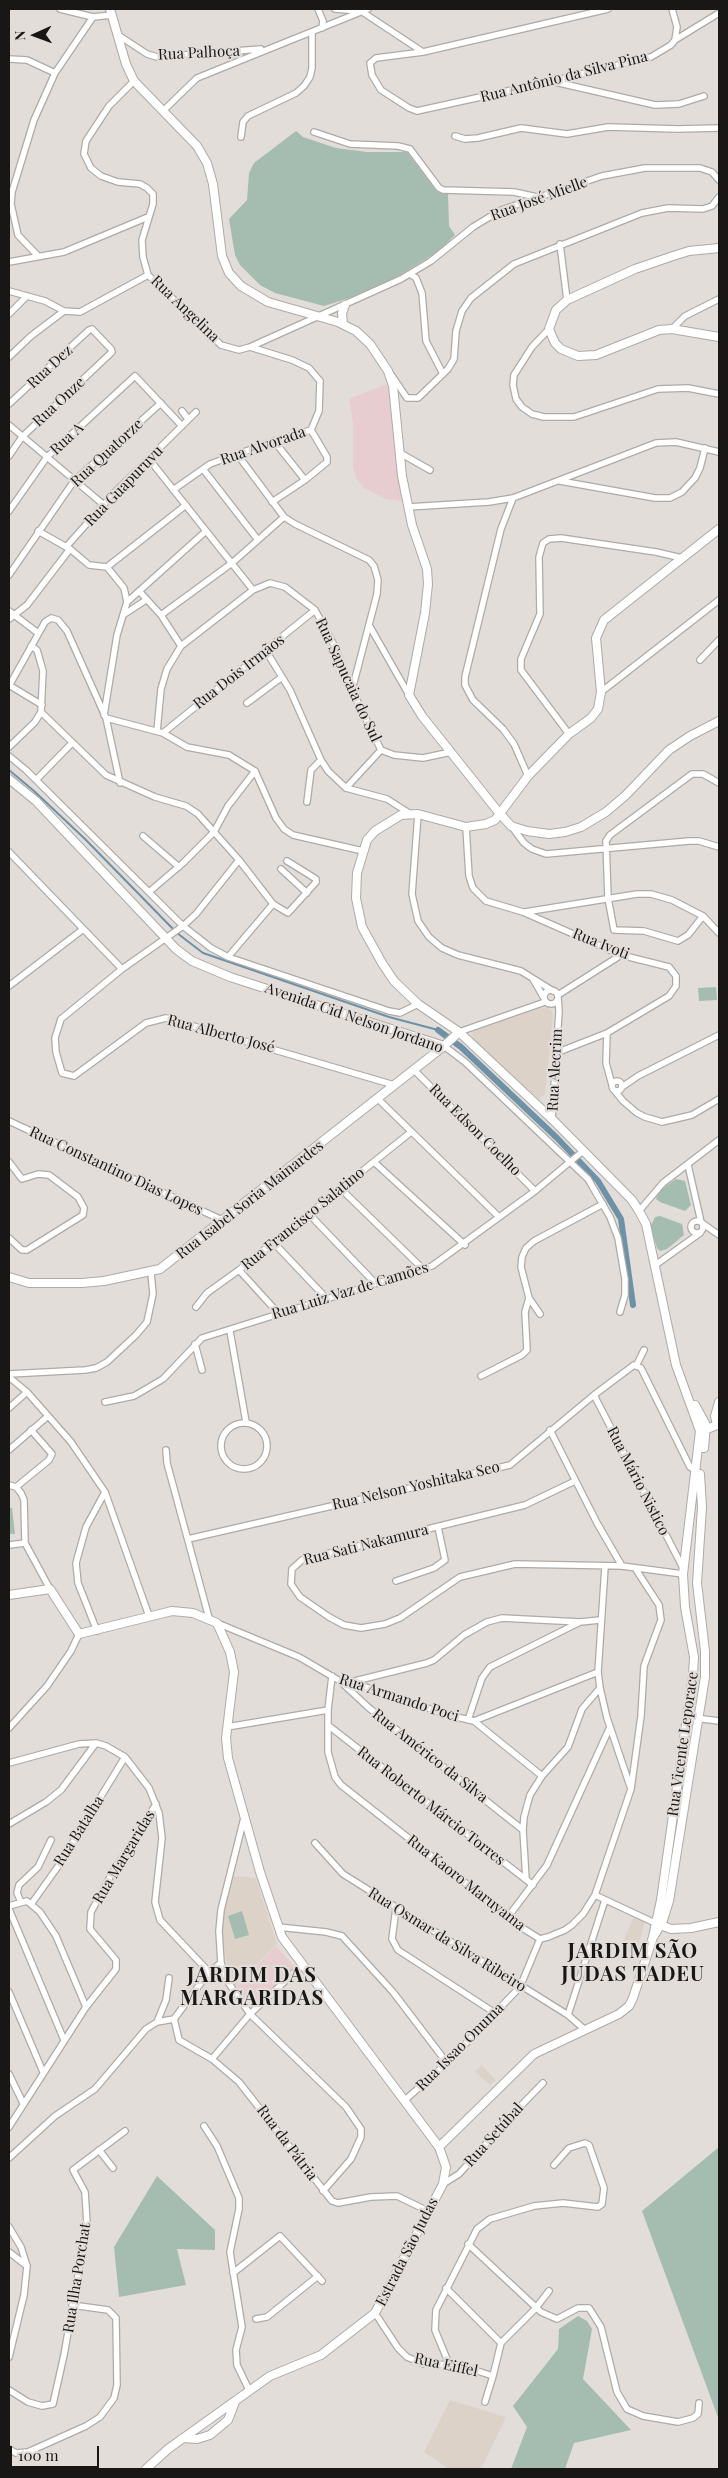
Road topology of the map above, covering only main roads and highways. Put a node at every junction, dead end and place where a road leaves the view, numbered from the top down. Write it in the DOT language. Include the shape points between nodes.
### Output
graph roads {
  1 [pos="111,12"];
  2 [pos="719,248"];
  3 [pos="345,305"];
  4 [pos="343,324"];
  5 [pos="719,337"];
  6 [pos="719,530"];
  7 [pos="719,721"];
  8 [pos="9,780"];
  9 [pos="500,814"];
  10 [pos="456,1034"];
  11 [pos="446,1045"];
  12 [pos="9,1277"];
  13 [pos="719,1402"];
  14 [pos="719,1427"];
  15 [pos="703,1430"];
  16 [pos="698,1472"];
  17 [pos="691,1505"];
  18 [pos="702,1507"];
  19 [pos="9,1595"];
  20 [pos="719,1922"];
  21 [pos="658,1924"];
  22 [pos="439,2147"];
  23 [pos="235,2402"];
  24 [pos="184,2438"];
  25 [pos="146,2469"];
  1 -- 4 [label="main road" via="134,81 196,146 207,163 213,184 222,256 229,273 241,286 268,302"];
  2 -- 5 [label="main road" via="690,250 635,269 567,300 556,310 549,329 561,349 578,356 596,355 647,333 672,329"];
  3 -- 4 [label="main road"];
  4 -- 9 [label="main road" via="370,344 388,371 393,386 408,506 427,570 425,612 409,695"];
  6 -- 9 [label="main road" via="615,610 600,627 596,638 602,692 598,708 528,776"];
  7 -- 9 [label="main road" via="669,750 606,812 581,827 549,834 527,831 511,826"];
  8 -- 11 [label="main road, Avenida Cid Nelson Jordano" via="36,801 192,962"];
  9 -- 10 [label="main road, Avenida Cid Nelson Jordano" via="486,824 466,827 418,814 409,813 394,819 367,840 357,873 356,898 362,927 390,975 418,1004"];
  10 -- 11 [label="main road, Rua Isabel Soria Mainardes"];
  10 -- 15 [label="main road, Avenida Cid Nelson Jordano" via="552,1119 577,1157 632,1200 639,1211 646,1224 676,1365"];
  11 -- 12 [label="main road, Rua Isabel Soria Mainardes" via="175,1260 151,1273 82,1283 30,1283"];
  13 -- 14 [label="main road" via="715,1416"];
  14 -- 15 [label="main road"];
  15 -- 16 [label="main road, Rua Vicente Leporace"];
  16 -- 17 [label="main road, Rua Vicente Leporace"];
  16 -- 18 [label="main road"];
  17 -- 18 [label="main road" via="698,1503"];
  17 -- 21 [label="main road, Rua Vicente Leporace" via="683,1571 694,1657"];
  18 -- 21 [label="main road" via="697,1583 705,1656 699,1719 669,1900"];
  19 -- 22 [label="main road" via="50,1589 79,1634 180,1610 217,1623 234,1672 228,1758 282,1938"];
  20 -- 21 [label="main road" via="691,1928"];
  21 -- 22 [label="main road, Rua Vicente Leporace" via="629,2006 610,2019 534,2054"];
  22 -- 23 [label="main road, Estrada São Judas" via="446,2167 443,2184 375,2313 321,2355 281,2370"];
  23 -- 24 [label="main road, Estrada São Judas"];
  23 -- 24 [label="main road, Estrada São Judas" via="228,2420 210,2435 198,2439"];
  24 -- 25 [label="main road, Estrada São Judas"];
}
